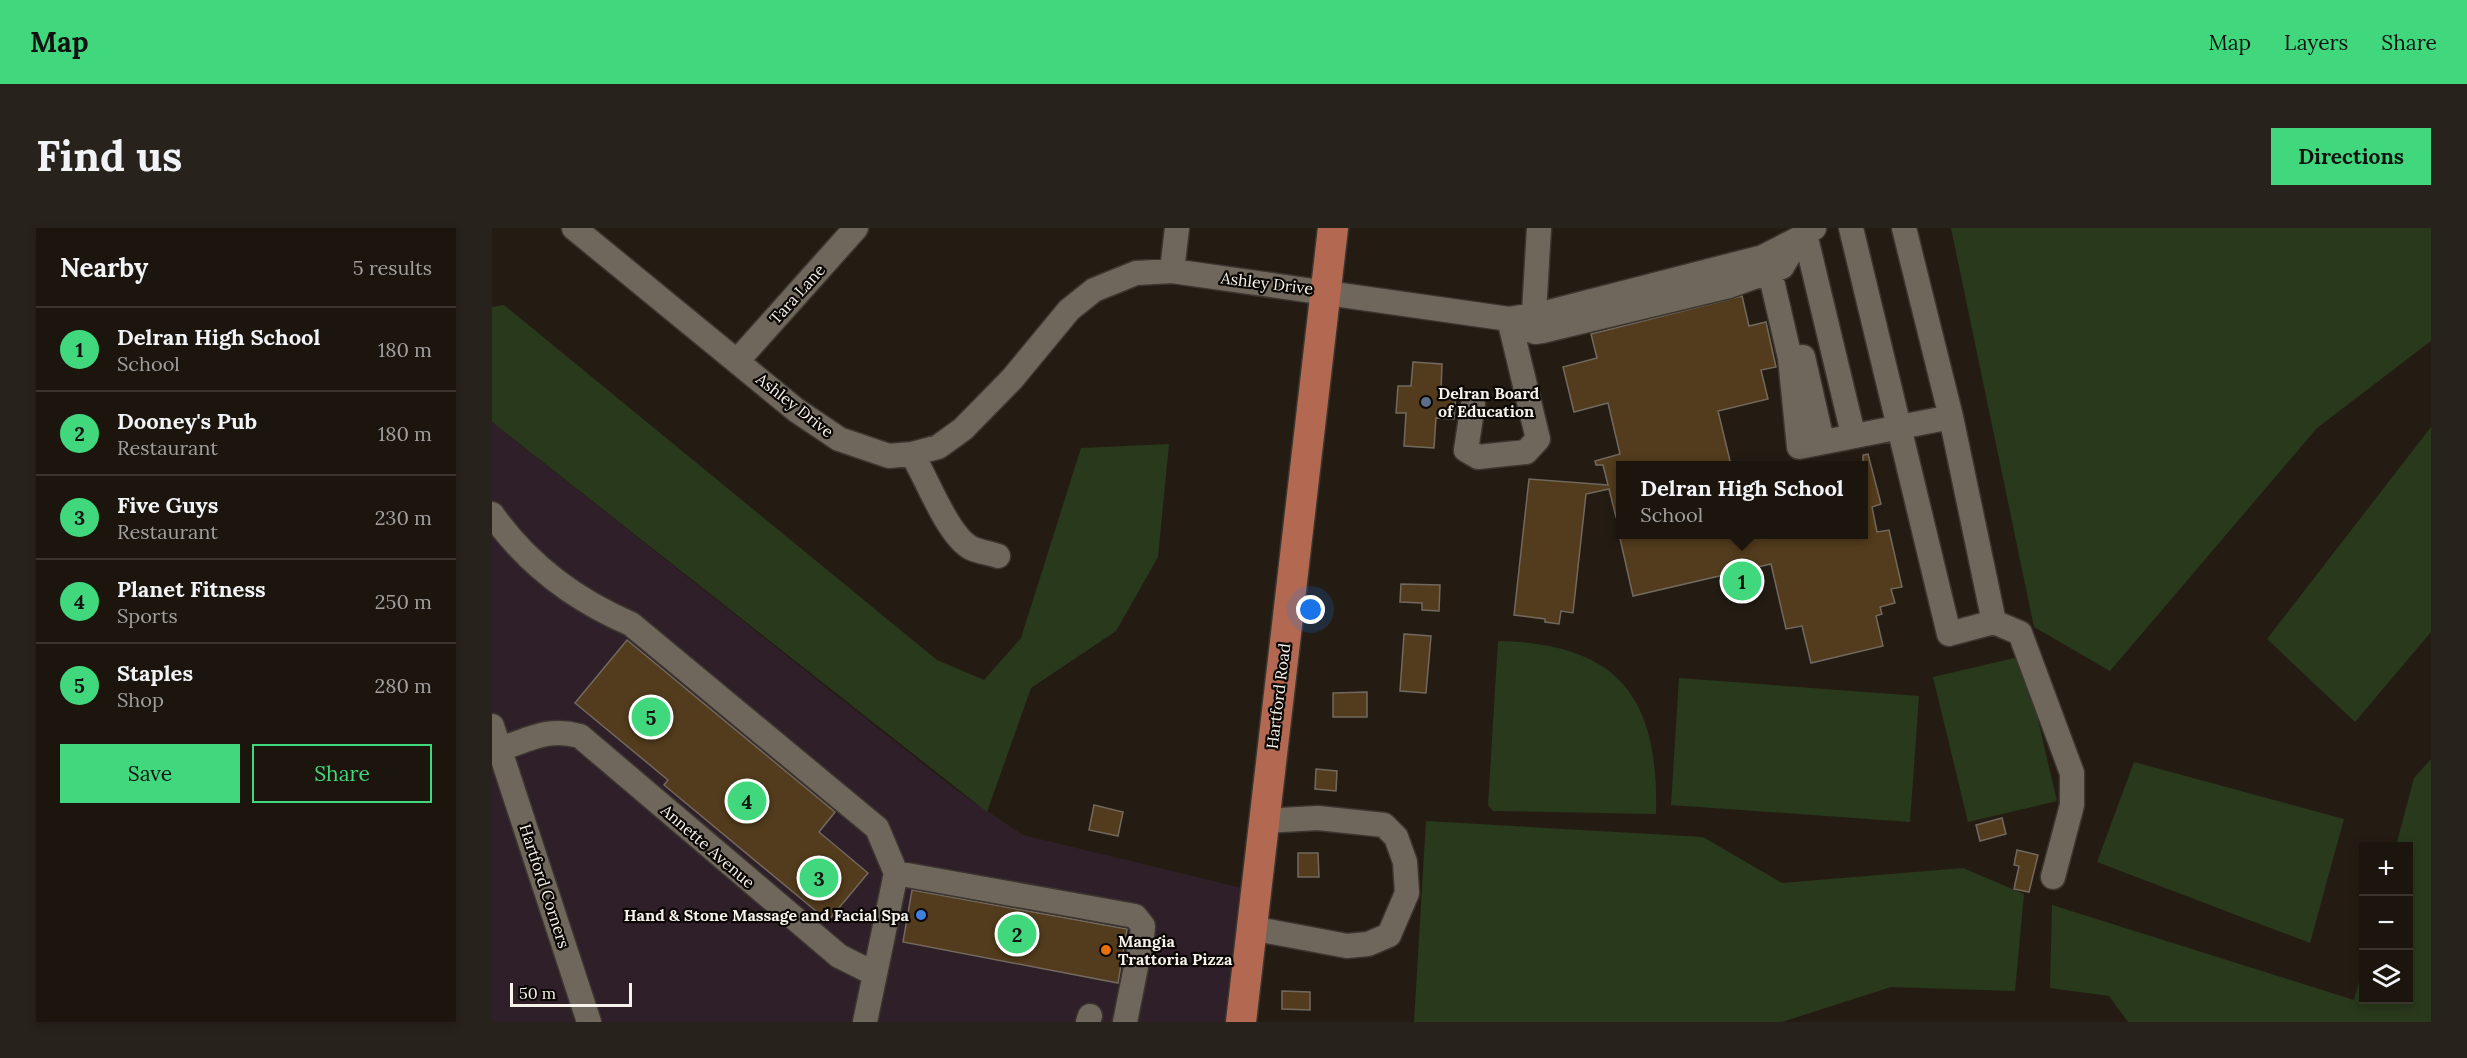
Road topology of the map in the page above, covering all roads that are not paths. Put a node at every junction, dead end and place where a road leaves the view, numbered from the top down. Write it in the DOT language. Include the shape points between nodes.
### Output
graph roads {
  1 [pos="574,228"];
  2 [pos="856,228"];
  3 [pos="1177,228"];
  4 [pos="1333,228"];
  5 [pos="1539,228"];
  6 [pos="1851,228"];
  7 [pos="1904,228"];
  8 [pos="1806,234"];
  9 [pos="1776,270"];
  10 [pos="1172,271"];
  11 [pos="1326,291"];
  12 [pos="1534,313"];
  13 [pos="1509,319"];
  14 [pos="738,360"];
  15 [pos="1473,404"];
  16 [pos="1952,417"];
  17 [pos="1897,426"];
  18 [pos="1853,434"];
  19 [pos="912,454"];
  20 [pos="492,514"];
  21 [pos="998,556"];
  22 [pos="1994,622"];
  23 [pos="492,726"];
  24 [pos="496,750"];
  25 [pos="1263,821"];
  26 [pos="896,873"];
  27 [pos="2053,876"];
  28 [pos="1251,928"];
  29 [pos="875,974"];
  30 [pos="589,1022"];
  31 [pos="865,1022"];
  32 [pos="1125,1022"];
  33 [pos="1241,1022"];
  1 -- 14 [label="street, Ashley Drive"];
  2 -- 14 [label="street, Tara Lane"];
  3 -- 10 [label="street"];
  4 -- 11 [label="main road, Hartford Road"];
  5 -- 12 [label="street"];
  6 -- 17 [label="street"];
  7 -- 16 [label="street"];
  8 -- 9 [label="street"];
  8 -- 12 [label="street" via="1763,257"];
  8 -- 18 [label="street"];
  9 -- 13 [label="street" via="1729,286 1542,331 1535,332"];
  9 -- 18 [label="street" via="1822,441"];
  10 -- 11 [label="street, Ashley Drive"];
  10 -- 19 [label="street, Ashley Drive" via="1136,273 1094,290 1069,310 1012,379 963,429 938,447"];
  11 -- 13 [label="street, Ashley Drive"];
  11 -- 25 [label="main road, Hartford Road"];
  12 -- 13 [label="street"];
  13 -- 15 [label="street" via="1538,440 1526,452 1478,457 1466,450"];
  14 -- 19 [label="street, Ashley Drive" via="796,410 839,439 889,456"];
  16 -- 17 [label="street"];
  16 -- 22 [label="street"];
  17 -- 18 [label="street"];
  17 -- 22 [label="street" via="1949,634"];
  19 -- 21 [label="street" via="959,538 971,548"];
  20 -- 26 [label="street" via="510,540 540,570 601,611 631,624 877,828"];
  22 -- 27 [label="street" via="2020,633 2072,773 2072,806"];
  23 -- 24 [label="street, Hartford Corners"];
  24 -- 29 [label="street, Annette Avenue" via="561,731 580,736 839,956"];
  24 -- 30 [label="street, Hartford Corners"];
  25 -- 28 [label="main road, Hartford Road"];
  25 -- 28 [label="street" via="1318,818 1384,825 1396,837 1405,862 1407,893 1389,935 1368,944 1347,946"];
  26 -- 29 [label="street"];
  26 -- 32 [label="street" via="1135,916 1143,926"];
  28 -- 33 [label="main road, Hartford Road"];
  29 -- 31 [label="street"];
}
